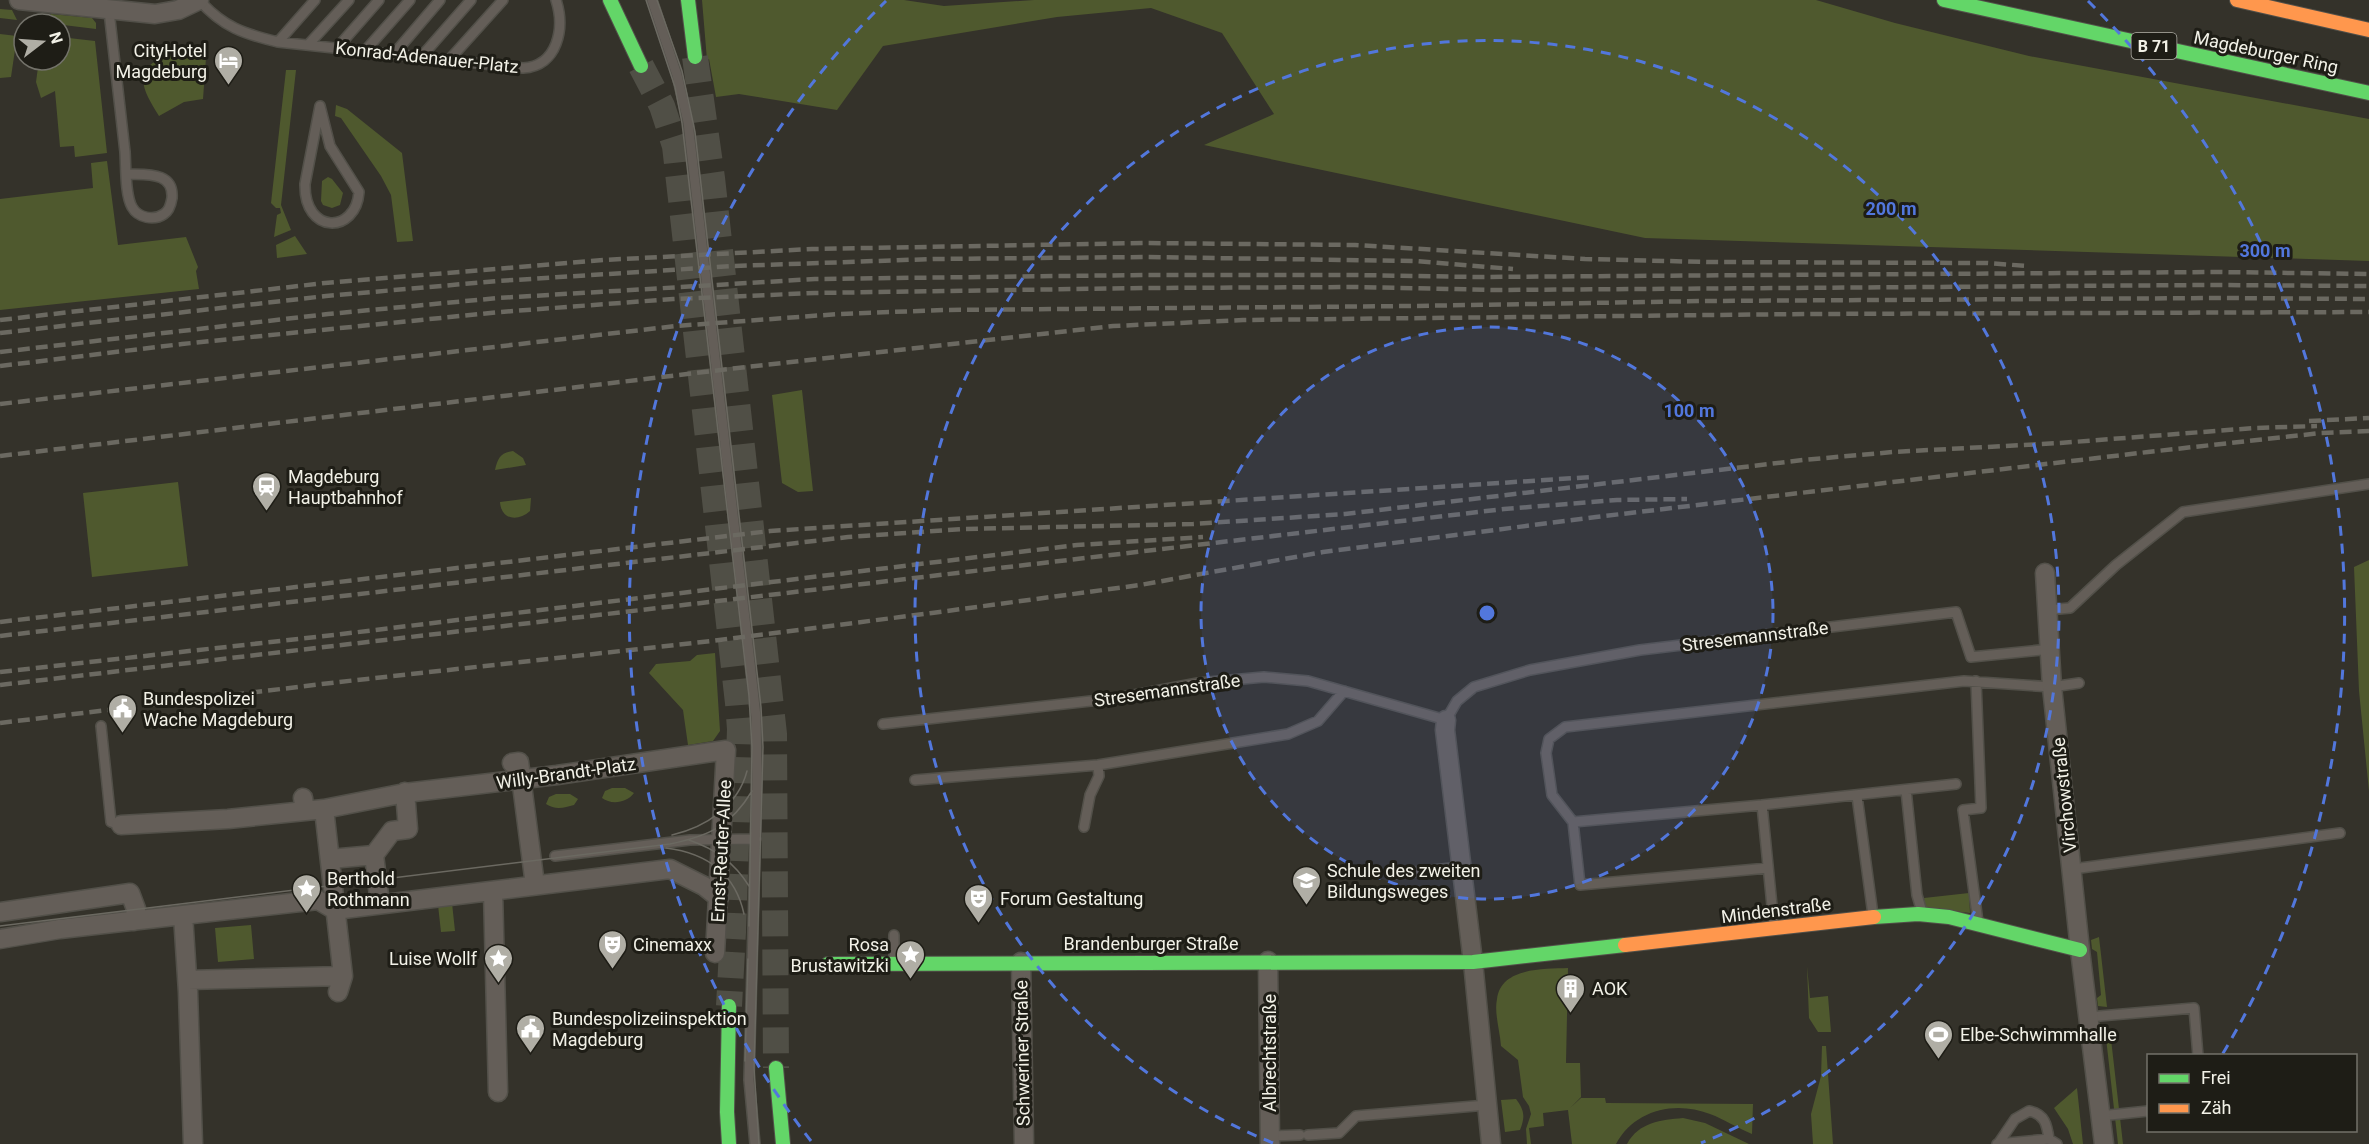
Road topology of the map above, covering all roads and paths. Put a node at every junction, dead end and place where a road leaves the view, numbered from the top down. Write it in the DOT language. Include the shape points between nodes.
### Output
graph roads {
  1 [pos="199,0"];
  2 [pos="315,0"];
  3 [pos="349,0"];
  4 [pos="379,0"];
  5 [pos="410,0"];
  6 [pos="440,0"];
  7 [pos="471,0"];
  8 [pos="503,0"];
  9 [pos="556,0"];
  10 [pos="610,0"];
  11 [pos="652,0"];
  12 [pos="688,0"];
  13 [pos="1944,0"];
  14 [pos="2237,0"];
  15 [pos="25,1"];
  16 [pos="110,11"];
  17 [pos="2369,30"];
  18 [pos="278,42"];
  19 [pos="308,45"];
  20 [pos="337,48"];
  21 [pos="365,51"];
  22 [pos="394,54"];
  23 [pos="421,57"];
  24 [pos="695,57"];
  25 [pos="449,60"];
  26 [pos="641,66"];
  27 [pos="2367,93"];
  28 [pos="127,174"];
  29 [pos="305,184"];
  30 [pos="2369,484"];
  31 [pos="2045,573"];
  32 [pos="2048,610"];
  33 [pos="2051,649"];
  34 [pos="1976,681"];
  35 [pos="2079,683"];
  36 [pos="2052,687"];
  37 [pos="1344,691"];
  38 [pos="1446,720"];
  39 [pos="883,724"];
  40 [pos="101,726"];
  41 [pos="726,750"];
  42 [pos="512,763"];
  43 [pos="1098,765"];
  44 [pos="522,779"];
  45 [pos="915,780"];
  46 [pos="1956,784"];
  47 [pos="1906,790"];
  48 [pos="400,793"];
  49 [pos="1857,796"];
  50 [pos="1762,805"];
  51 [pos="324,809"];
  52 [pos="1573,822"];
  53 [pos="121,825"];
  54 [pos="1084,827"];
  55 [pos="2340,833"];
  56 [pos="756,839"];
  57 [pos="721,840"];
  58 [pos="555,856"];
  59 [pos="330,859"];
  60 [pos="380,860"];
  61 [pos="1461,867"];
  62 [pos="1768,868"];
  63 [pos="2073,869"];
  64 [pos="1395,874"];
  65 [pos="532,876"];
  66 [pos="493,891"];
  67 [pos="384,894"];
  68 [pos="719,898"];
  69 [pos="335,910"];
  70 [pos="0,912"];
  71 [pos="1923,914"];
  72 [pos="183,915"];
  73 [pos="1873,917"];
  74 [pos="134,921"];
  75 [pos="1978,924"];
  76 [pos="1775,928"];
  77 [pos="894,935"];
  78 [pos="0,939"];
  79 [pos="2080,950"];
  80 [pos="715,953"];
  81 [pos="1268,961"];
  82 [pos="1021,962"];
  83 [pos="1473,962"];
  84 [pos="828,964"];
  85 [pos="894,964"];
  86 [pos="188,980"];
  87 [pos="729,1006"];
  88 [pos="2088,1017"];
  89 [pos="2198,1054"];
  90 [pos="776,1068"];
  91 [pos="498,1092"];
  92 [pos="1487,1105"];
  93 [pos="2147,1111"];
  94 [pos="2100,1116"];
  95 [pos="1270,1140"];
  96 [pos="2053,1142"];
  97 [pos="193,1144"];
  98 [pos="729,1144"];
  99 [pos="755,1144"];
  100 [pos="783,1144"];
  101 [pos="1024,1144"];
  102 [pos="1491,1144"];
  103 [pos="1998,1144"];
  104 [pos="2104,1144"];
  1 -- 16 [label="street, Konrad-Adenauer-Platz" via="163,14"];
  1 -- 18 [label="lane, Konrad-Adenauer-Platz" via="213,16 239,31"];
  2 -- 18 [label="lane"];
  3 -- 19 [label="lane"];
  4 -- 20 [label="lane"];
  5 -- 21 [label="lane"];
  6 -- 22 [label="lane"];
  7 -- 23 [label="lane"];
  8 -- 25 [label="lane"];
  9 -- 25 [label="lane, Konrad-Adenauer-Platz" via="559,37 550,56 538,65 523,68"];
  10 -- 26 [label="main road"];
  11 -- 56 [label="lane" via="680,86 691,145 756,717"];
  12 -- 24 [label="main road"];
  13 -- 27 [label="main road, Magdeburger Ring / B 71"];
  14 -- 17 [label="main road"];
  15 -- 16 [label="street, Konrad-Adenauer-Platz"];
  16 -- 28 [label="lane"];
  18 -- 19 [label="lane, Konrad-Adenauer-Platz"];
  19 -- 20 [label="lane, Konrad-Adenauer-Platz"];
  20 -- 21 [label="lane, Konrad-Adenauer-Platz"];
  21 -- 22 [label="lane, Konrad-Adenauer-Platz"];
  22 -- 23 [label="lane, Konrad-Adenauer-Platz"];
  23 -- 25 [label="lane, Konrad-Adenauer-Platz"];
  28 -- 28 [label="lane" via="130,203 137,214 154,218 166,212 172,196 165,179"];
  29 -- 29 [label="lane" via="309,209 321,221 346,218 358,200 355,183 330,146 320,106"];
  30 -- 32 [label="lane" via="2183,512 2070,608"];
  31 -- 32 [label="street, Virchowstraße"];
  32 -- 33 [label="street, Virchowstraße"];
  33 -- 36 [label="street, Virchowstraße"];
  33 -- 38 [label="lane, Stresemannstraße" via="1971,657 1956,612 1640,650 1540,668 1474,687 1457,701"];
  34 -- 36 [label="lane"];
  34 -- 52 [label="lane" via="1565,727 1549,739 1546,753 1552,795"];
  34 -- 75 [label="lane" via="1981,808 1963,810"];
  35 -- 36 [label="lane"];
  36 -- 63 [label="street, Virchowstraße"];
  37 -- 38 [label="lane, Stresemannstraße"];
  37 -- 39 [label="lane, Stresemannstraße" via="1295,679 1238,679 1118,698"];
  37 -- 43 [label="lane" via="1323,717 1298,731"];
  38 -- 61 [label="street"];
  40 -- 53 [label="lane" via="111,822"];
  41 -- 44 [label="street, Willy-Brandt-Platz"];
  41 -- 57 [label="street, Ernst-Reuter-Allee"];
  42 -- 44 [label="street" via="519,762"];
  43 -- 45 [label="lane"];
  43 -- 54 [label="lane" via="1099,776 1090,795"];
  44 -- 48 [label="street, Willy-Brandt-Platz"];
  44 -- 65 [label="street"];
  46 -- 47 [label="lane"];
  47 -- 49 [label="lane"];
  47 -- 71 [label="lane" via="1917,895"];
  48 -- 51 [label="street, Willy-Brandt-Platz"];
  48 -- 60 [label="street" via="408,829 392,831"];
  49 -- 50 [label="lane"];
  49 -- 73 [label="lane"];
  50 -- 52 [label="lane"];
  50 -- 62 [label="lane"];
  51 -- 53 [label="street, Willy-Brandt-Platz" via="304,805 228,819"];
  51 -- 59 [label="street"];
  52 -- 62 [label="lane" via="1580,885"];
  55 -- 63 [label="lane"];
  56 -- 57 [label="lane"];
  56 -- 99 [label="lane" via="749,1069"];
  57 -- 58 [label="lane"];
  57 -- 68 [label="street, Ernst-Reuter-Allee"];
  59 -- 60 [label="street"];
  59 -- 69 [label="street"];
  60 -- 67 [label="street"];
  61 -- 64 [label="lane"];
  61 -- 83 [label="street"];
  62 -- 76 [label="lane"];
  63 -- 79 [label="street, Virchowstraße"];
  65 -- 66 [label="street"];
  65 -- 68 [label="street" via="670,869"];
  66 -- 67 [label="street"];
  66 -- 91 [label="street"];
  67 -- 69 [label="street"];
  68 -- 80 [label="street, Ernst-Reuter-Allee"];
  69 -- 72 [label="street" via="318,900"];
  69 -- 86 [label="street" via="341,984"];
  70 -- 74 [label="street" via="130,893 136,909"];
  71 -- 73 [label="main road, Mindenstraße"];
  71 -- 75 [label="main road, Mindenstraße"];
  72 -- 74 [label="street"];
  72 -- 86 [label="street"];
  73 -- 76 [label="main road, Mindenstraße"];
  74 -- 78 [label="street"];
  75 -- 79 [label="main road, Mindenstraße"];
  76 -- 83 [label="main road, Mindenstraße"];
  77 -- 85 [label="lane"];
  79 -- 88 [label="street, Virchowstraße"];
  81 -- 82 [label="main road, Brandenburger Straße"];
  81 -- 83 [label="main road, Brandenburger Straße"];
  81 -- 95 [label="street, Albrechtstraße"];
  82 -- 85 [label="main road, Brandenburger Straße"];
  82 -- 101 [label="street, Schweriner Straße"];
  83 -- 92 [label="street"];
  84 -- 85 [label="main road, Brandenburger Straße"];
  86 -- 97 [label="street"];
  87 -- 98 [label="main road"];
  88 -- 89 [label="lane" via="2194,1008"];
  88 -- 94 [label="street, Virchowstraße"];
  90 -- 100 [label="main road"];
  92 -- 95 [label="lane" via="1356,1116 1339,1133"];
  92 -- 102 [label="street"];
  93 -- 94 [label="lane"];
  94 -- 104 [label="street, Virchowstraße"];
  96 -- 103 [label="lane"];
  96 -- 103 [label="lane" via="2045,1120 2029,1111 2014,1119"];
}
